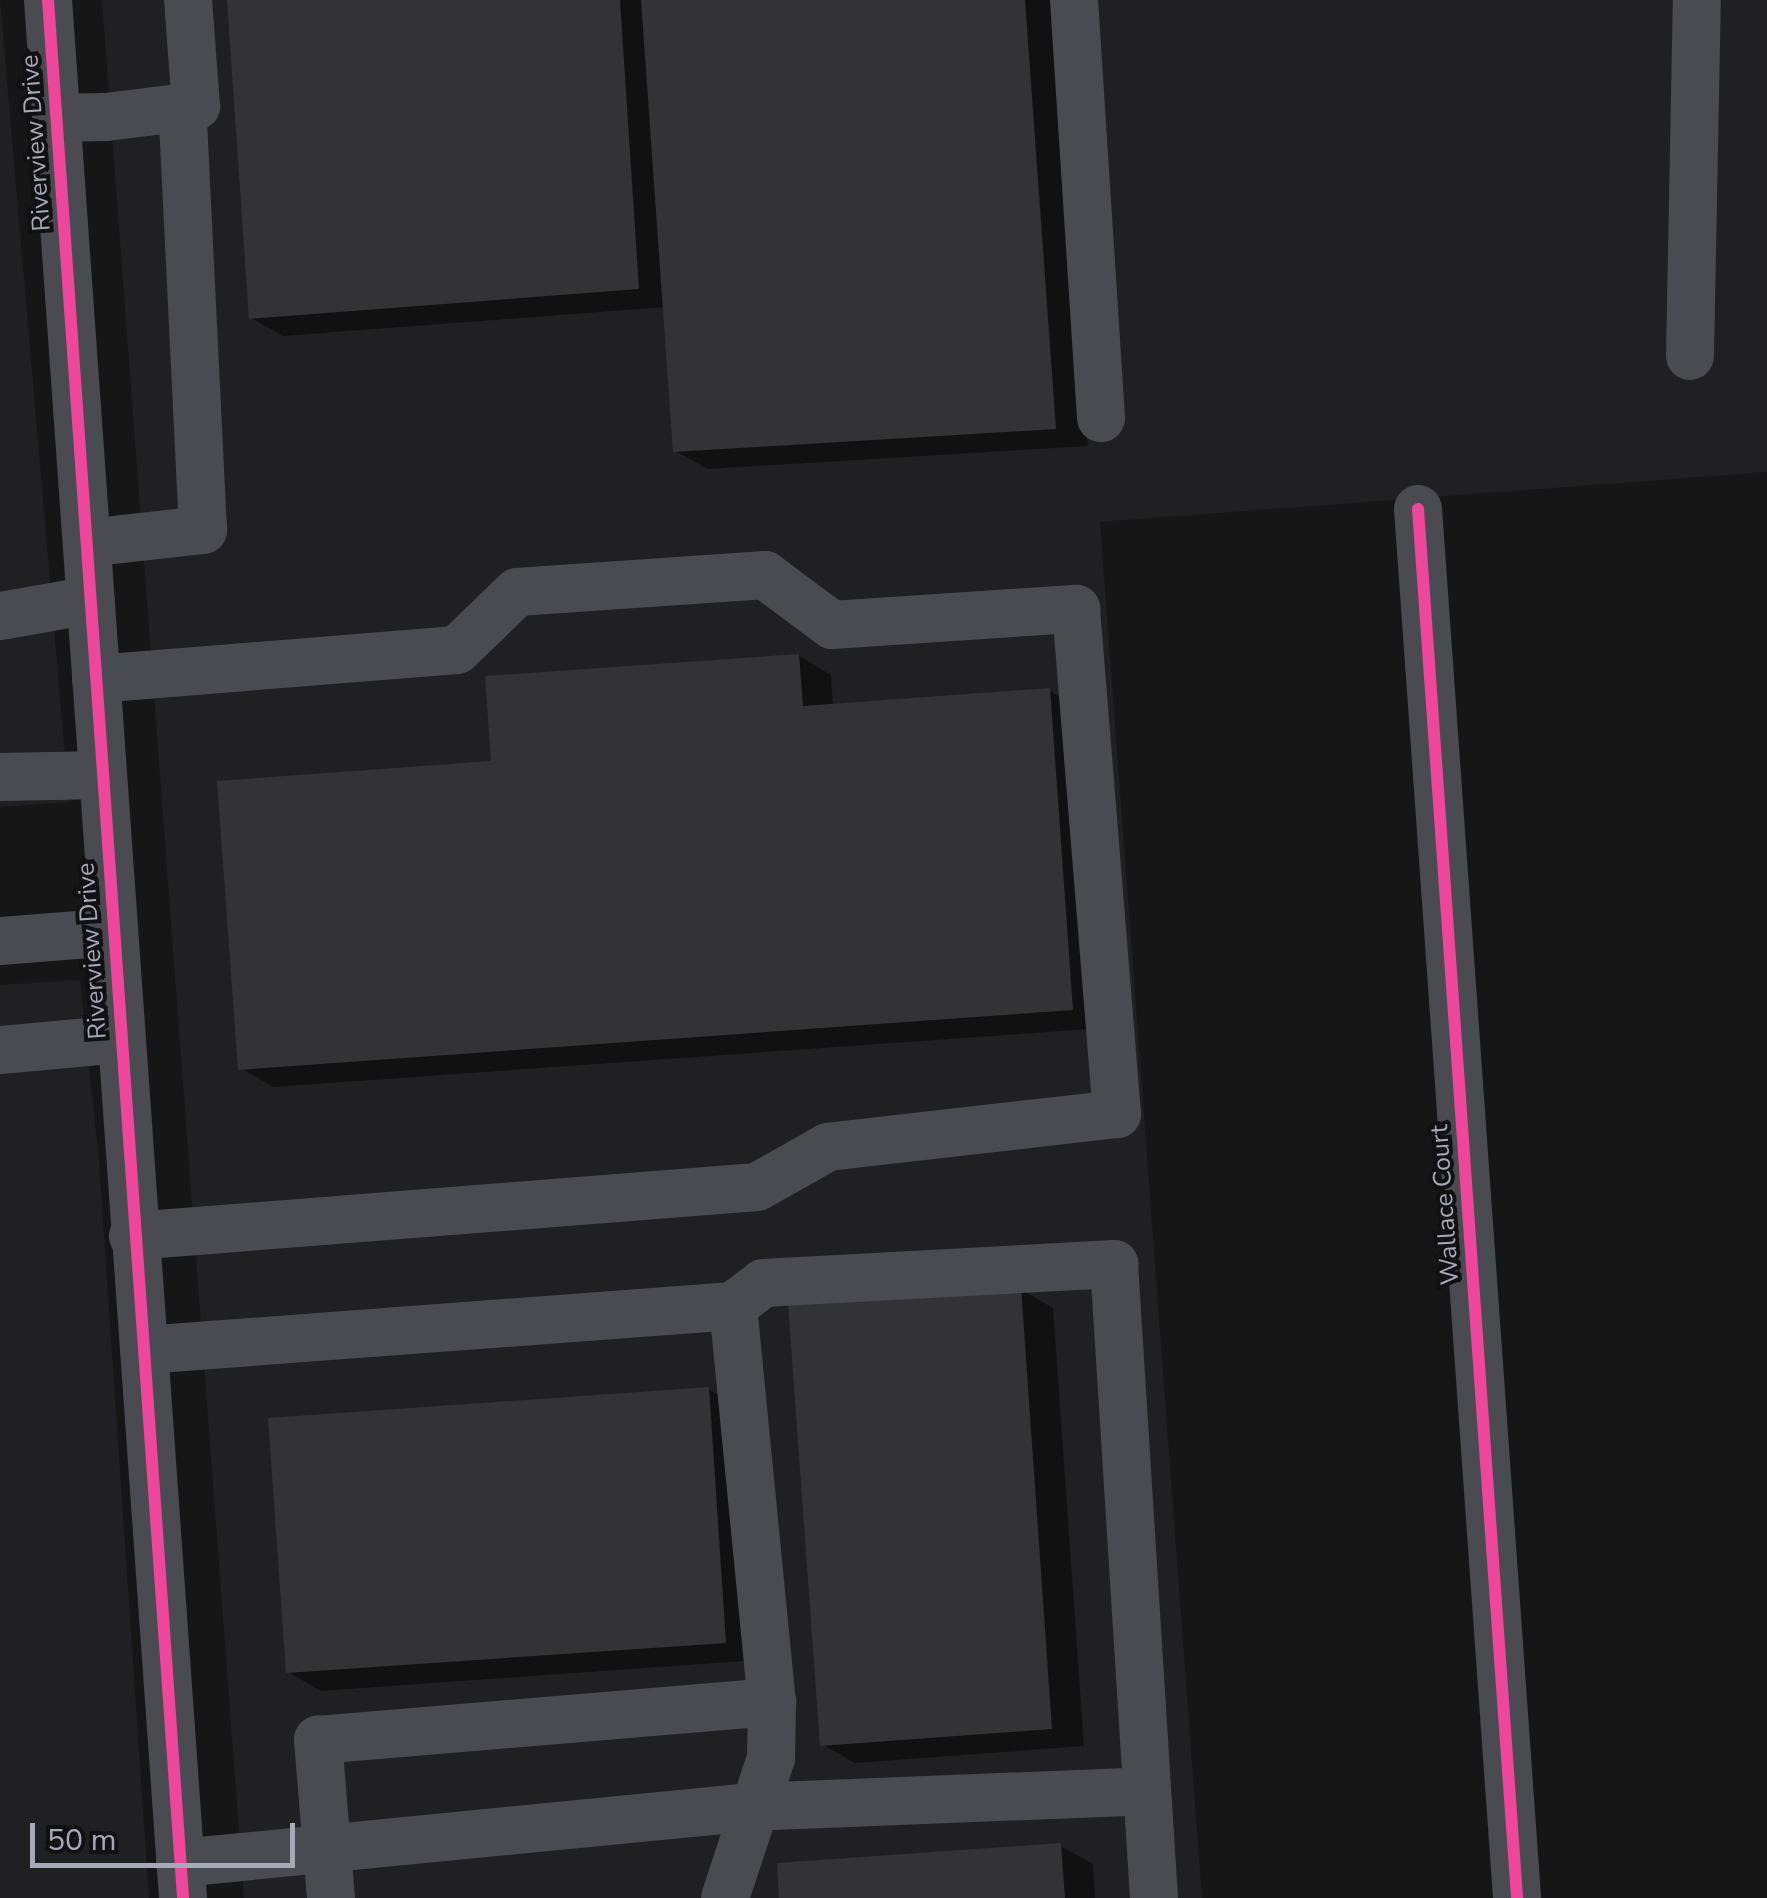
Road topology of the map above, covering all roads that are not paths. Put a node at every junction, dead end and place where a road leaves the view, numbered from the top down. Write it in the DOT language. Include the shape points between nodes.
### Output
graph roads {
  1 [pos="48,0"];
  2 [pos="188,0"];
  3 [pos="1074,0"];
  4 [pos="1697,0"];
  5 [pos="182,107"];
  6 [pos="56,118"];
  7 [pos="1690,356"];
  8 [pos="1101,418"];
  9 [pos="1418,509"];
  10 [pos="87,543"];
  11 [pos="91,600"];
  12 [pos="0,616"];
  13 [pos="96,679"];
  14 [pos="103,776"];
  15 [pos="0,777"];
  16 [pos="114,932"];
  17 [pos="0,941"];
  18 [pos="121,1038"];
  19 [pos="0,1050"];
  20 [pos="134,1236"];
  21 [pos="733,1306"];
  22 [pos="144,1350"];
  23 [pos="772,1702"];
  24 [pos="1147,1792"];
  25 [pos="752,1807"];
  26 [pos="326,1848"];
  27 [pos="182,1880"];
  28 [pos="331,1898"];
  29 [pos="725,1898"];
  30 [pos="1154,1898"];
  31 [pos="1518,1898"];
  1 -- 6 [label="street, Riverview Drive"];
  2 -- 5 [label="street" via="196,106"];
  3 -- 8 [label="street"];
  4 -- 7 [label="street"];
  5 -- 6 [label="street"];
  5 -- 10 [label="street" via="204,530"];
  6 -- 10 [label="street, Riverview Drive"];
  9 -- 31 [label="street, Wallace Court"];
  10 -- 11 [label="street, Riverview Drive"];
  11 -- 12 [label="street"];
  11 -- 13 [label="street, Riverview Drive"];
  13 -- 14 [label="street, Riverview Drive"];
  13 -- 20 [label="street" via="457,650 517,592 765,575 832,624 1076,610 1117,1114 828,1147 757,1188"];
  14 -- 15 [label="street"];
  14 -- 16 [label="street, Riverview Drive"];
  16 -- 17 [label="street"];
  16 -- 18 [label="street, Riverview Drive"];
  18 -- 19 [label="street"];
  18 -- 20 [label="street, Riverview Drive"];
  20 -- 22 [label="street, Riverview Drive"];
  21 -- 22 [label="street"];
  21 -- 23 [label="street"];
  21 -- 24 [label="street" via="763,1282 1114,1264"];
  22 -- 27 [label="street, Riverview Drive"];
  23 -- 25 [label="street" via="771,1758"];
  23 -- 26 [label="street" via="318,1740"];
  24 -- 25 [label="street"];
  24 -- 30 [label="street"];
  25 -- 26 [label="street"];
  25 -- 29 [label="street"];
  26 -- 27 [label="street"];
  26 -- 28 [label="street"];
}
